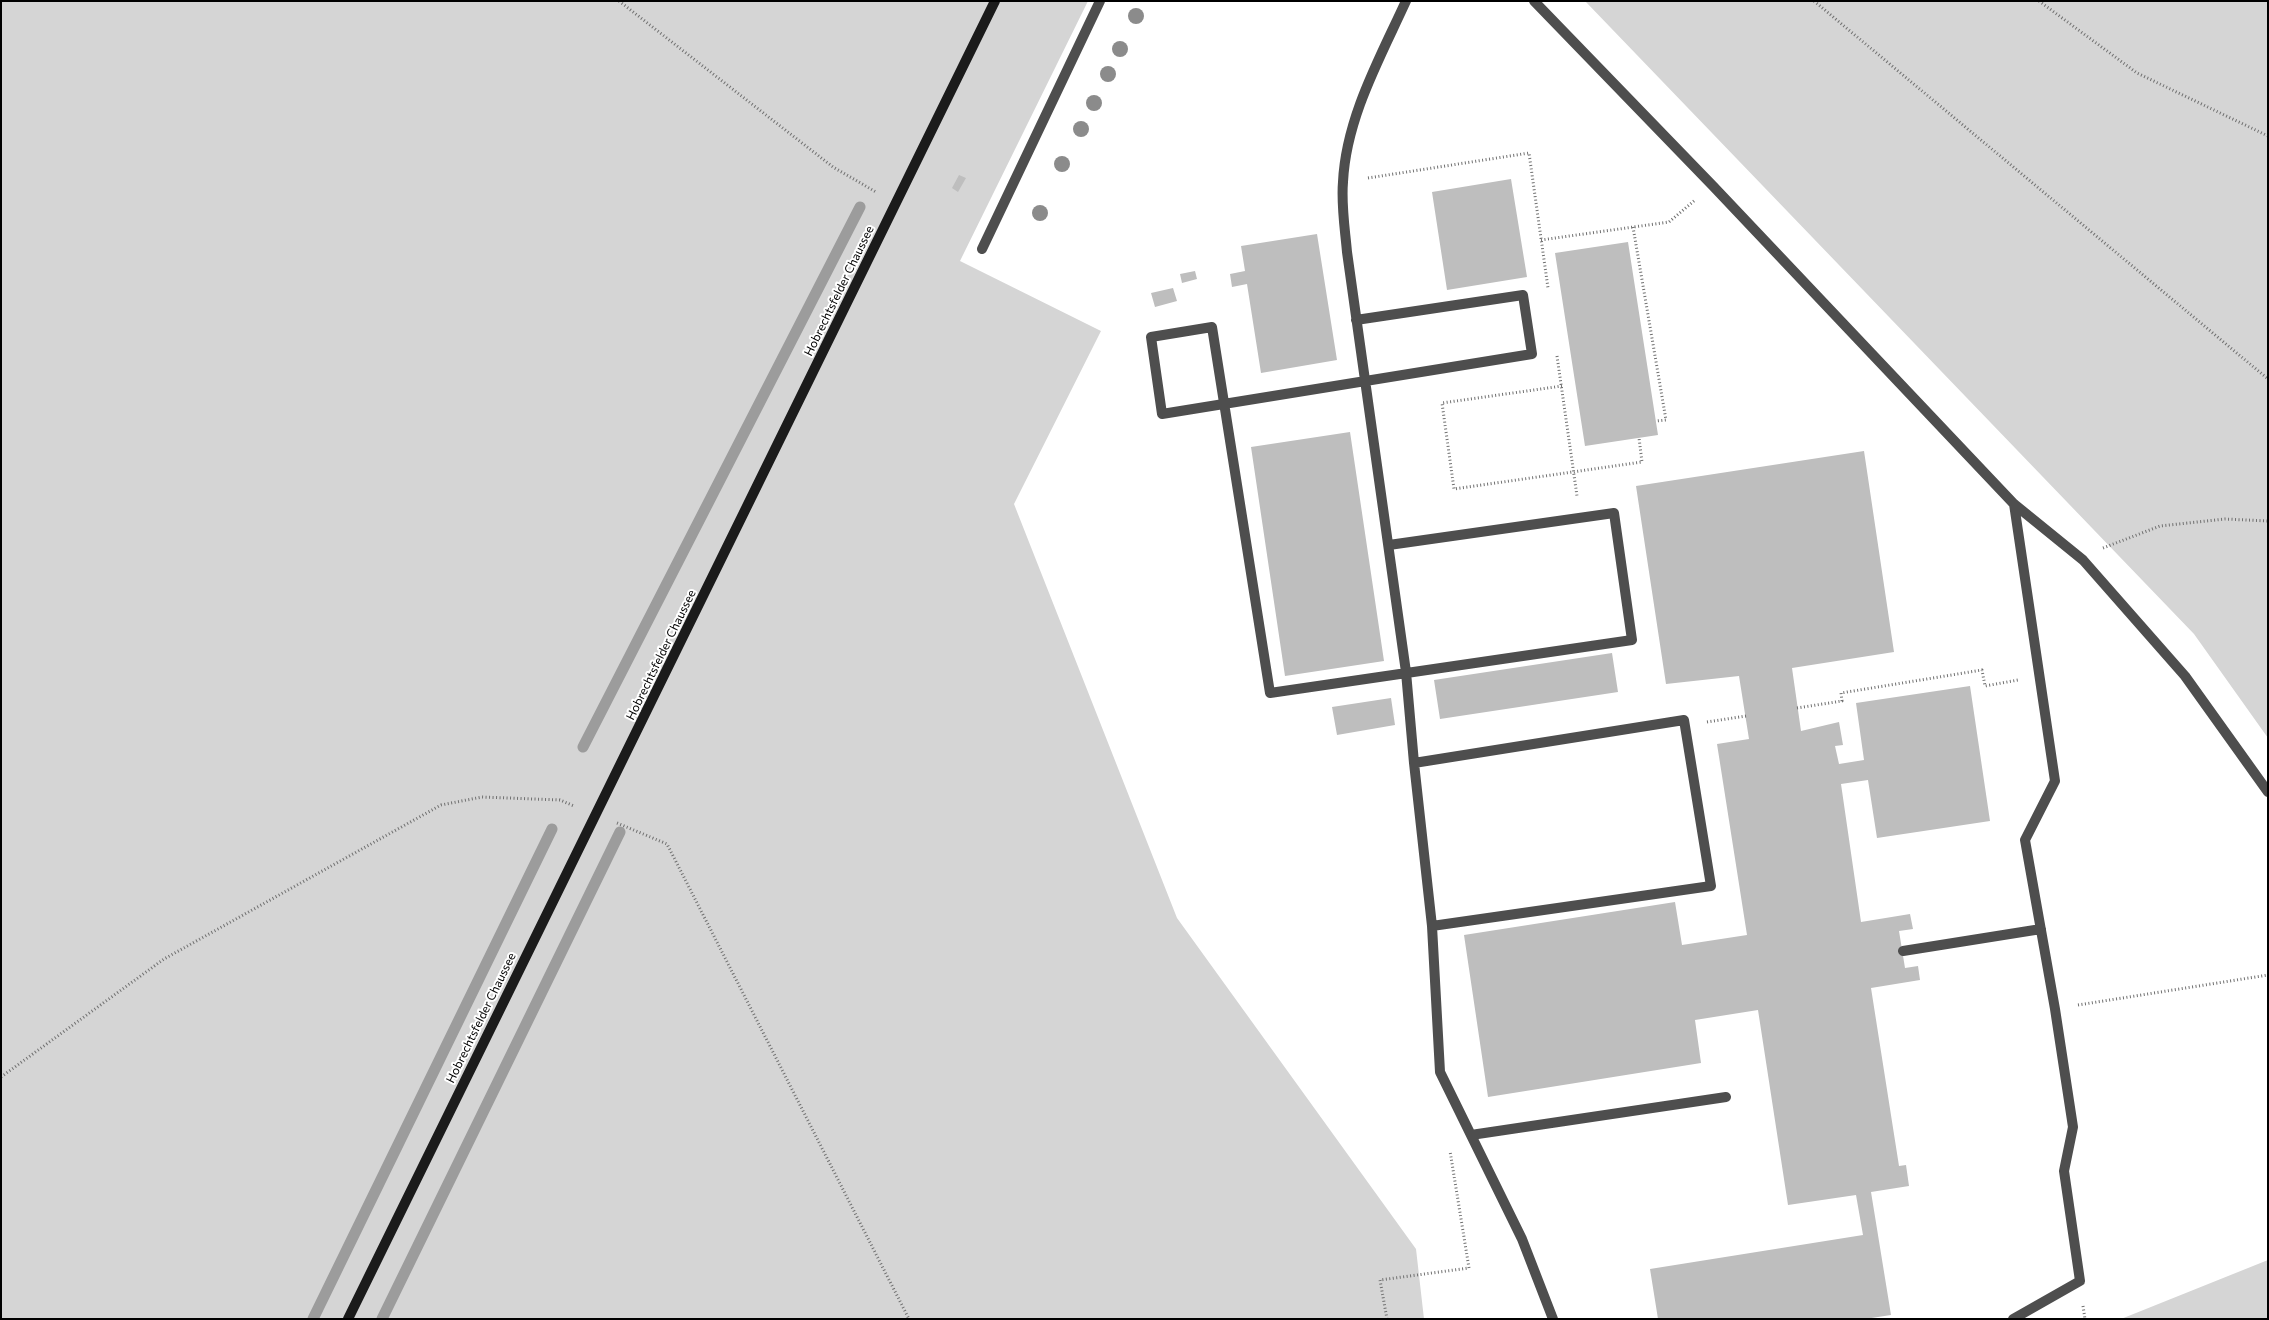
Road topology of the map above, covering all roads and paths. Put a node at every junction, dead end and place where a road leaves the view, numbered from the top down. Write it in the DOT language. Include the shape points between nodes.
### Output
graph roads {
  1 [pos="619,1"];
  2 [pos="995,1"];
  3 [pos="1100,1"];
  4 [pos="1406,1"];
  5 [pos="1534,1"];
  6 [pos="1814,1"];
  7 [pos="2039,1"];
  8 [pos="2268,136"];
  9 [pos="1713,186"];
  10 [pos="896,204"];
  11 [pos="1633,227"];
  12 [pos="1541,240"];
  13 [pos="982,249"];
  14 [pos="1356,320"];
  15 [pos="2268,379"];
  16 [pos="1365,381"];
  17 [pos="1562,386"];
  18 [pos="1224,404"];
  19 [pos="1656,421"];
  20 [pos="1639,438"];
  21 [pos="2014,504"];
  22 [pos="2268,521"];
  23 [pos="2108,544"];
  24 [pos="1389,545"];
  25 [pos="1406,672"];
  26 [pos="2038,677"];
  27 [pos="1797,708"];
  28 [pos="1746,716"];
  29 [pos="1685,726"];
  30 [pos="1414,763"];
  31 [pos="2268,792"];
  32 [pos="597,814"];
  33 [pos="1432,926"];
  34 [pos="2041,929"];
  35 [pos="1903,951"];
  36 [pos="2268,975"];
  37 [pos="2056,1009"];
  38 [pos="1,1077"];
  39 [pos="1726,1097"];
  40 [pos="1471,1135"];
  41 [pos="348,1319"];
  42 [pos="909,1319"];
  43 [pos="1387,1319"];
  44 [pos="1553,1319"];
  45 [pos="2013,1319"];
  1 -- 10 [label="path" via="833,167"];
  2 -- 10 [label="main road, Hobrechtsfelder Chaussee"];
  3 -- 13 [label="lane"];
  4 -- 14 [label="lane" via="1363,96 1350,135 1342,182 1346,252"];
  5 -- 9 [label="lane"];
  6 -- 15 [label="path"];
  7 -- 8 [label="path" via="2137,73"];
  9 -- 11 [label="path" via="1669,222"];
  9 -- 21 [label="lane"];
  10 -- 32 [label="main road, Hobrechtsfelder Chaussee"];
  11 -- 12 [label="path"];
  11 -- 19 [label="path" via="1666,420"];
  14 -- 16 [label="lane"];
  14 -- 16 [label="lane" via="1523,295 1532,354"];
  16 -- 18 [label="lane"];
  16 -- 24 [label="lane"];
  17 -- 20 [label="path" via="1442,402 1454,489 1642,462"];
  18 -- 18 [label="lane" via="1162,414 1151,337 1212,327"];
  18 -- 25 [label="lane" via="1270,693"];
  21 -- 26 [label="lane"];
  21 -- 31 [label="lane" via="2083,560 2185,676"];
  22 -- 23 [label="path" via="2225,519 2160,526"];
  24 -- 25 [label="lane"];
  24 -- 25 [label="lane" via="1614,513 1632,640"];
  25 -- 30 [label="lane"];
  26 -- 27 [label="path" via="1985,686 1982,670 1840,693 1842,701"];
  26 -- 34 [label="lane" via="2054,780 2025,840"];
  28 -- 29 [label="path"];
  29 -- 30 [label="lane" via="1684,720"];
  29 -- 33 [label="lane" via="1711,886"];
  30 -- 33 [label="lane"];
  32 -- 38 [label="path" via="560,800 482,797 441,805 164,959"];
  32 -- 41 [label="main road, Hobrechtsfelder Chaussee"];
  32 -- 42 [label="path" via="667,844"];
  33 -- 40 [label="lane" via="1440,1072"];
  34 -- 35 [label="lane"];
  34 -- 37 [label="lane"];
  36 -- 37 [label="path"];
  37 -- 45 [label="lane" via="2073,1127 2064,1171 2080,1281"];
  39 -- 40 [label="lane"];
  40 -- 43 [label="path" via="1448,1138 1469,1268 1380,1280"];
  40 -- 44 [label="lane" via="1522,1239"];
}
